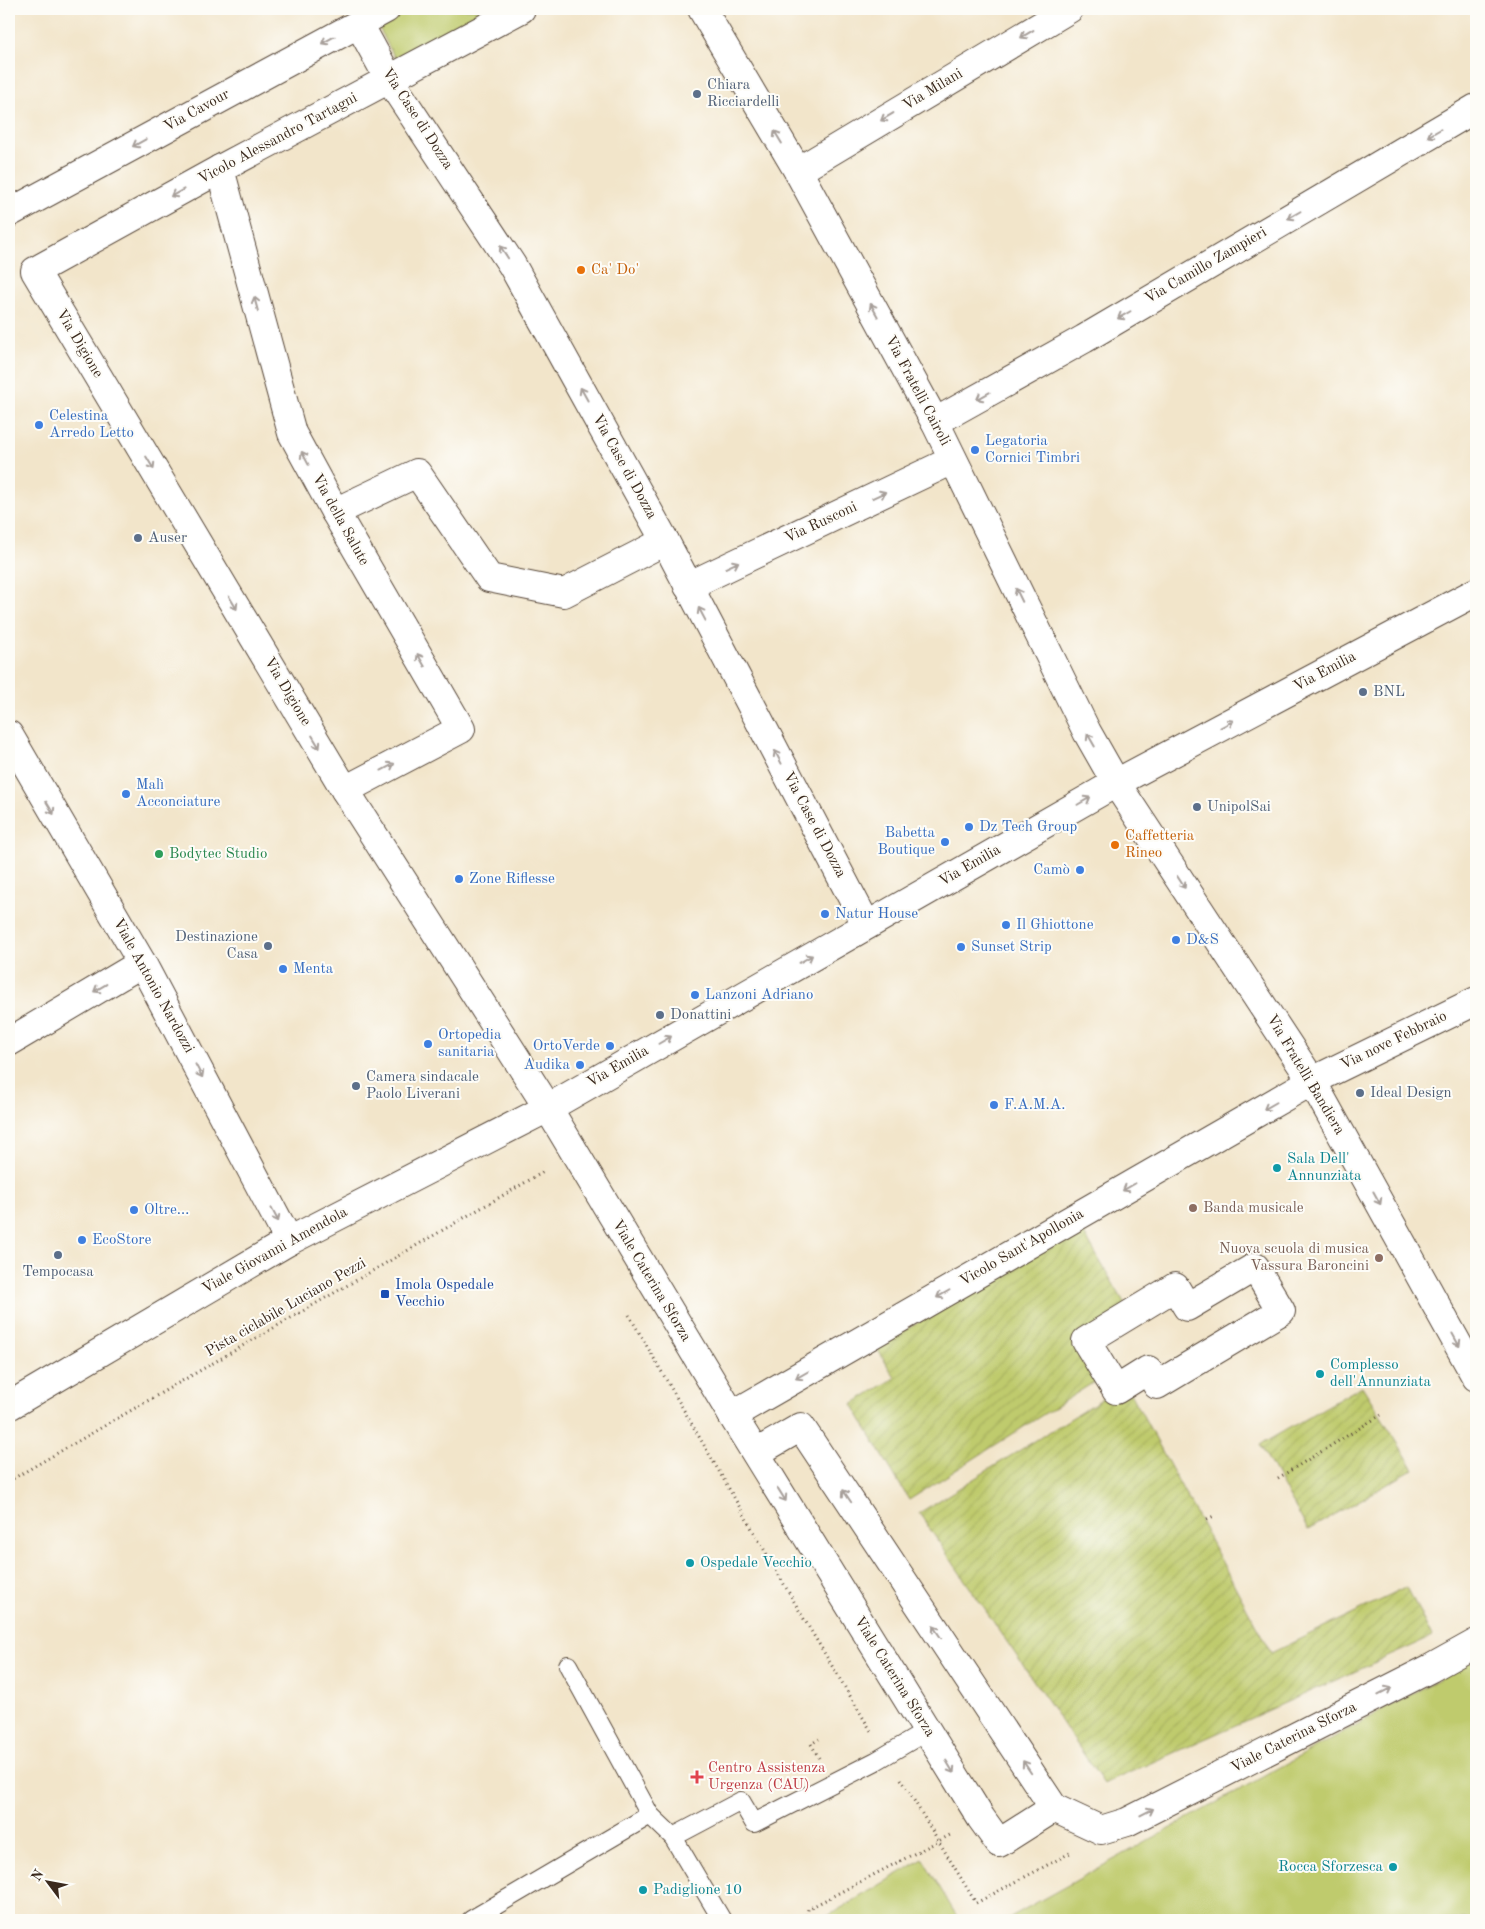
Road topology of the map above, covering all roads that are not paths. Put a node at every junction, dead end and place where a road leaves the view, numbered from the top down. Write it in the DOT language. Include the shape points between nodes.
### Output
graph roads {
  1 [pos="386,9"];
  2 [pos="521,9"];
  3 [pos="702,9"];
  4 [pos="1069,9"];
  5 [pos="359,24"];
  6 [pos="389,79"];
  7 [pos="1476,108"];
  8 [pos="220,170"];
  9 [pos="798,171"];
  10 [pos="9,214"];
  11 [pos="36,271"];
  12 [pos="935,422"];
  13 [pos="953,460"];
  14 [pos="335,512"];
  15 [pos="666,541"];
  16 [pos="688,586"];
  17 [pos="1476,592"];
  18 [pos="9,735"];
  19 [pos="19,772"];
  20 [pos="1116,782"];
  21 [pos="345,790"];
  22 [pos="866,924"];
  23 [pos="142,963"];
  24 [pos="1476,1001"];
  25 [pos="9,1042"];
  26 [pos="1312,1081"];
  27 [pos="548,1108"];
  28 [pos="288,1241"];
  29 [pos="1086,1341"];
  30 [pos="1476,1377"];
  31 [pos="9,1406"];
  32 [pos="732,1415"];
  33 [pos="756,1453"];
  34 [pos="1476,1643"];
  35 [pos="568,1665"];
  36 [pos="927,1730"];
  37 [pos="1054,1808"];
  38 [pos="650,1815"];
  39 [pos="673,1837"];
  40 [pos="471,1920"];
  41 [pos="722,1920"];
  1 -- 5 [label="street, Via Cavour"];
  2 -- 6 [label="street, Vicolo Alessandro Tartagni"];
  9 -- 3 [label="street, Via Fratelli Cairoli, one-way"];
  4 -- 9 [label="street, Via Milani, one-way"];
  5 -- 6 [label="street, Via Case di Dozza"];
  5 -- 10 [label="street, Via Cavour, one-way"];
  6 -- 8 [label="street, Vicolo Alessandro Tartagni"];
  15 -- 6 [label="street, Via Case di Dozza, one-way" via="512,265"];
  7 -- 12 [label="street, Via Camillo Zampieri, one-way" via="1092,334"];
  8 -- 11 [label="street, Vicolo Alessandro Tartagni, one-way"];
  14 -- 8 [label="street, Via della Salute, one-way" via="292,433"];
  12 -- 9 [label="street, Via Fratelli Cairoli, one-way"];
  11 -- 21 [label="street, Via Digione, one-way"];
  12 -- 13 [label="street, Via Fratelli Cairoli"];
  16 -- 13 [label="street, Via Rusconi, one-way"];
  20 -- 13 [label="street, Via Fratelli Cairoli, one-way" via="1087,732"];
  14 -- 15 [label="street" via="417,473 489,578 564,593"];
  21 -- 14 [label="street, Via della Salute, one-way" via="461,729"];
  15 -- 16 [label="street, Via Case di Dozza"];
  22 -- 16 [label="street, Via Case di Dozza, one-way"];
  20 -- 17 [label="street, Via Emilia, one-way"];
  18 -- 19 [label="street, Viale Antonio Nardozzi"];
  19 -- 23 [label="street, Viale Antonio Nardozzi, one-way"];
  22 -- 20 [label="street, Via Emilia, one-way"];
  20 -- 26 [label="street, Via Fratelli Bandiera, one-way"];
  21 -- 27 [label="street, Via Digione"];
  27 -- 22 [label="street, Via Emilia, one-way"];
  23 -- 25 [label="street, one-way"];
  23 -- 28 [label="street, Viale Antonio Nardozzi, one-way"];
  24 -- 26 [label="street, Via nove Febbraio"];
  26 -- 30 [label="street, Via Fratelli Bandiera, one-way"];
  26 -- 32 [label="street, Vicolo Sant'Apollonia, one-way"];
  27 -- 28 [label="street, Viale Giovanni Amendola"];
  27 -- 32 [label="street, Viale Caterina Sforza"];
  28 -- 31 [label="street, Viale Giovanni Amendola"];
  29 -- 29 [label="street" via="1175,1287 1187,1307 1255,1267 1281,1311 1157,1385 1148,1370 1116,1390"];
  32 -- 33 [label="street, Viale Caterina Sforza"];
  33 -- 36 [label="street, Viale Caterina Sforza, one-way"];
  37 -- 33 [label="street, one-way" via="801,1427"];
  37 -- 34 [label="street, Viale Caterina Sforza, one-way" via="1102,1830 1127,1822"];
  35 -- 38 [label="lane"];
  36 -- 37 [label="street, Viale Caterina Sforza, one-way" via="999,1843"];
  36 -- 39 [label="lane" via="754,1823 741,1801"];
  38 -- 39 [label="lane"];
  38 -- 40 [label="lane"];
  39 -- 41 [label="lane"];
}
